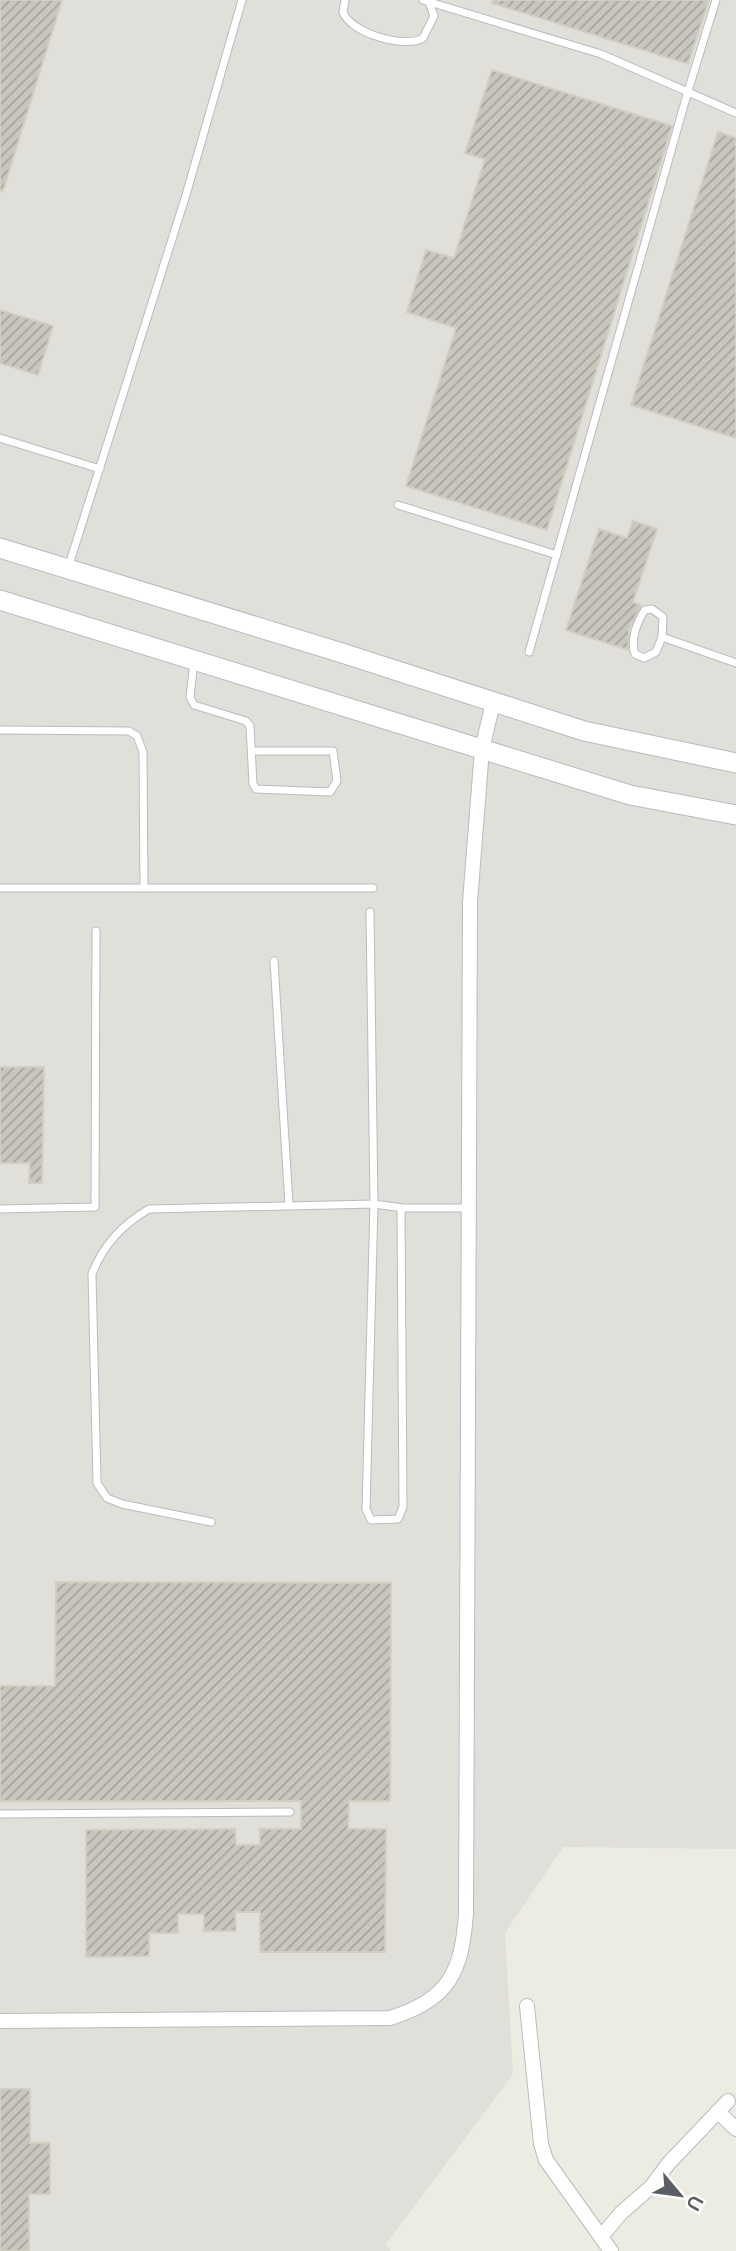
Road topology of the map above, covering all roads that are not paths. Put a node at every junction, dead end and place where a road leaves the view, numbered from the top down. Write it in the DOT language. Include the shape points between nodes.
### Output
graph roads {
  1 [pos="242,0"];
  2 [pos="345,0"];
  3 [pos="716,0"];
  4 [pos="426,1"];
  5 [pos="688,91"];
  6 [pos="736,113"];
  7 [pos="0,438"];
  8 [pos="100,469"];
  9 [pos="398,505"];
  10 [pos="0,548"];
  11 [pos="557,555"];
  12 [pos="68,569"];
  13 [pos="0,600"];
  14 [pos="662,637"];
  15 [pos="529,652"];
  16 [pos="194,661"];
  17 [pos="736,663"];
  18 [pos="493,703"];
  19 [pos="0,730"];
  20 [pos="482,749"];
  21 [pos="252,751"];
  22 [pos="736,763"];
  23 [pos="736,815"];
  24 [pos="0,888"];
  25 [pos="144,888"];
  26 [pos="373,888"];
  27 [pos="370,912"];
  28 [pos="96,931"];
  29 [pos="274,961"];
  30 [pos="374,1204"];
  31 [pos="289,1205"];
  32 [pos="403,1208"];
  33 [pos="468,1208"];
  34 [pos="0,1209"];
  35 [pos="211,1522"];
  36 [pos="289,1812"];
  37 [pos="0,1814"];
  38 [pos="527,2006"];
  39 [pos="0,2021"];
  40 [pos="736,2129"];
  41 [pos="601,2237"];
  42 [pos="611,2251"];
  1 -- 8 [label="lane"];
  2 -- 4 [label="lane" via="343,12 352,26 403,44 424,38 434,16"];
  3 -- 5 [label="lane"];
  4 -- 5 [label="lane" via="601,54"];
  5 -- 6 [label="lane"];
  5 -- 11 [label="lane"];
  7 -- 8 [label="lane"];
  8 -- 12 [label="lane"];
  9 -- 11 [label="lane"];
  10 -- 12 [label="street"];
  11 -- 15 [label="lane"];
  12 -- 18 [label="street"];
  13 -- 16 [label="street"];
  14 -- 14 [label="lane" via="650,657 633,650 640,617 648,609 663,617"];
  14 -- 17 [label="lane"];
  16 -- 20 [label="street"];
  16 -- 21 [label="lane" via="191,701 202,709 246,721 252,733"];
  18 -- 20 [label="street"];
  18 -- 22 [label="street" via="584,731"];
  19 -- 25 [label="lane" via="129,732 137,736 143,752"];
  20 -- 23 [label="street" via="629,795"];
  20 -- 33 [label="street" via="470,902"];
  21 -- 21 [label="lane" via="256,789 330,792 337,781 333,751"];
  24 -- 25 [label="lane"];
  25 -- 26 [label="lane"];
  27 -- 30 [label="lane"];
  28 -- 34 [label="lane" via="95,1207"];
  29 -- 31 [label="lane"];
  30 -- 31 [label="lane"];
  30 -- 32 [label="lane"];
  30 -- 32 [label="lane" via="366,1509 371,1520 398,1519 403,1507"];
  31 -- 35 [label="lane" via="149,1209 129,1220 107,1244 92,1273 97,1483 107,1498 122,1504"];
  32 -- 33 [label="lane"];
  33 -- 39 [label="street" via="466,1913 464,1944 453,1976 420,2009 390,2018"];
  36 -- 37 [label="lane"];
  38 -- 41 [label="street" via="546,2160"];
  40 -- 41 [label="street" via="723,2106"];
  41 -- 42 [label="street"];
}
